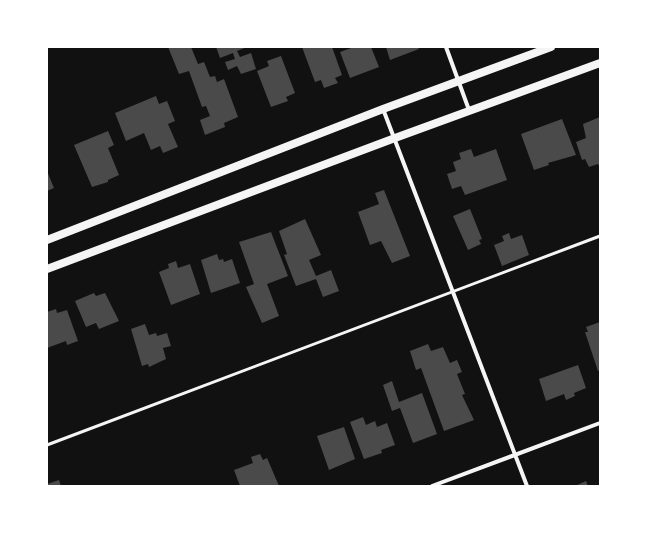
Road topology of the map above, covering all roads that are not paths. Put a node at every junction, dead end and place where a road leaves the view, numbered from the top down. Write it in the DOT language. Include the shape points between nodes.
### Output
graph roads {
  1 [pos="446,47"];
  2 [pos="551,47"];
  3 [pos="600,63"];
  4 [pos="459,82"];
  5 [pos="383,110"];
  6 [pos="470,111"];
  7 [pos="395,138"];
  8 [pos="600,236"];
  9 [pos="47,240"];
  10 [pos="47,269"];
  11 [pos="454,290"];
  12 [pos="600,423"];
  13 [pos="47,445"];
  14 [pos="515,454"];
  15 [pos="432,486"];
  16 [pos="527,486"];
  1 -- 4 [label="street"];
  2 -- 4 [label="main road"];
  3 -- 6 [label="main road"];
  4 -- 5 [label="main road"];
  4 -- 6 [label="street"];
  5 -- 7 [label="street"];
  5 -- 9 [label="main road"];
  6 -- 7 [label="main road"];
  7 -- 10 [label="main road"];
  7 -- 11 [label="street"];
  8 -- 11 [label="lane"];
  11 -- 13 [label="lane"];
  11 -- 14 [label="street"];
  12 -- 14 [label="street"];
  14 -- 15 [label="street"];
  14 -- 16 [label="street"];
}
